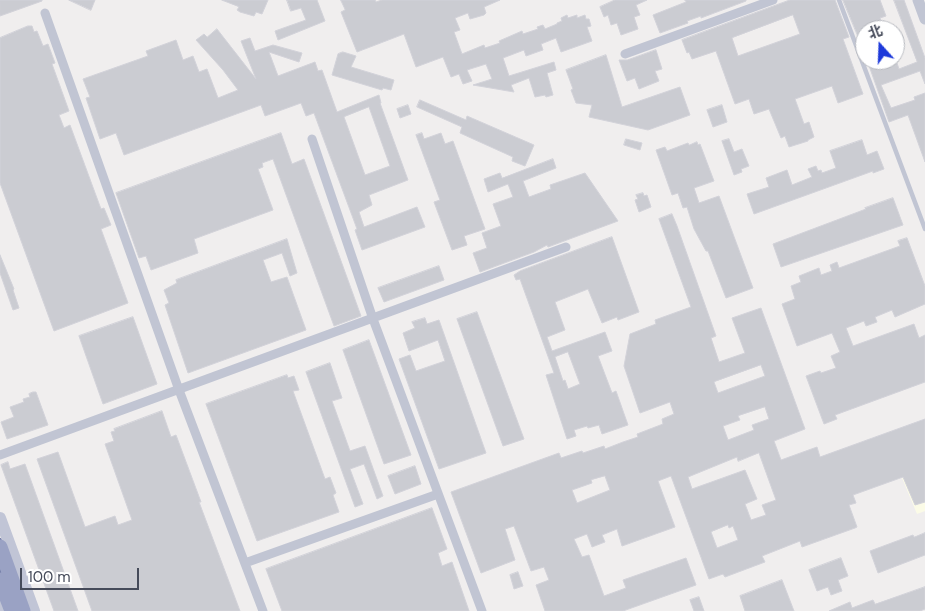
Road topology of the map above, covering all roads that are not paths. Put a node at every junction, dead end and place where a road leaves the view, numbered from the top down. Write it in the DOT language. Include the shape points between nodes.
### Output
graph roads {
  1 [pos="773,0"];
  2 [pos="839,0"];
  3 [pos="918,0"];
  4 [pos="45,13"];
  5 [pos="925,19"];
  6 [pos="625,54"];
  7 [pos="312,139"];
  8 [pos="925,229"];
  9 [pos="566,247"];
  10 [pos="372,319"];
  11 [pos="179,390"];
  12 [pos="0,455"];
  13 [pos="438,494"];
  14 [pos="0,518"];
  15 [pos="0,547"];
  16 [pos="244,563"];
  17 [pos="0,580"];
  18 [pos="0,606"];
  19 [pos="2,611"];
  20 [pos="12,611"];
  21 [pos="23,611"];
  22 [pos="34,611"];
  23 [pos="263,611"];
  24 [pos="482,611"];
  1 -- 6 [label="street"];
  2 -- 8 [label="lane"];
  3 -- 5 [label="street"];
  4 -- 11 [label="street"];
  7 -- 10 [label="street"];
  9 -- 10 [label="street"];
  10 -- 11 [label="street"];
  10 -- 13 [label="street"];
  11 -- 12 [label="street"];
  11 -- 16 [label="street"];
  13 -- 16 [label="street"];
  13 -- 24 [label="street"];
  14 -- 22 [label="main road"];
  15 -- 21 [label="highway"];
  16 -- 23 [label="street"];
  17 -- 20 [label="highway"];
  18 -- 19 [label="main road"];
}
